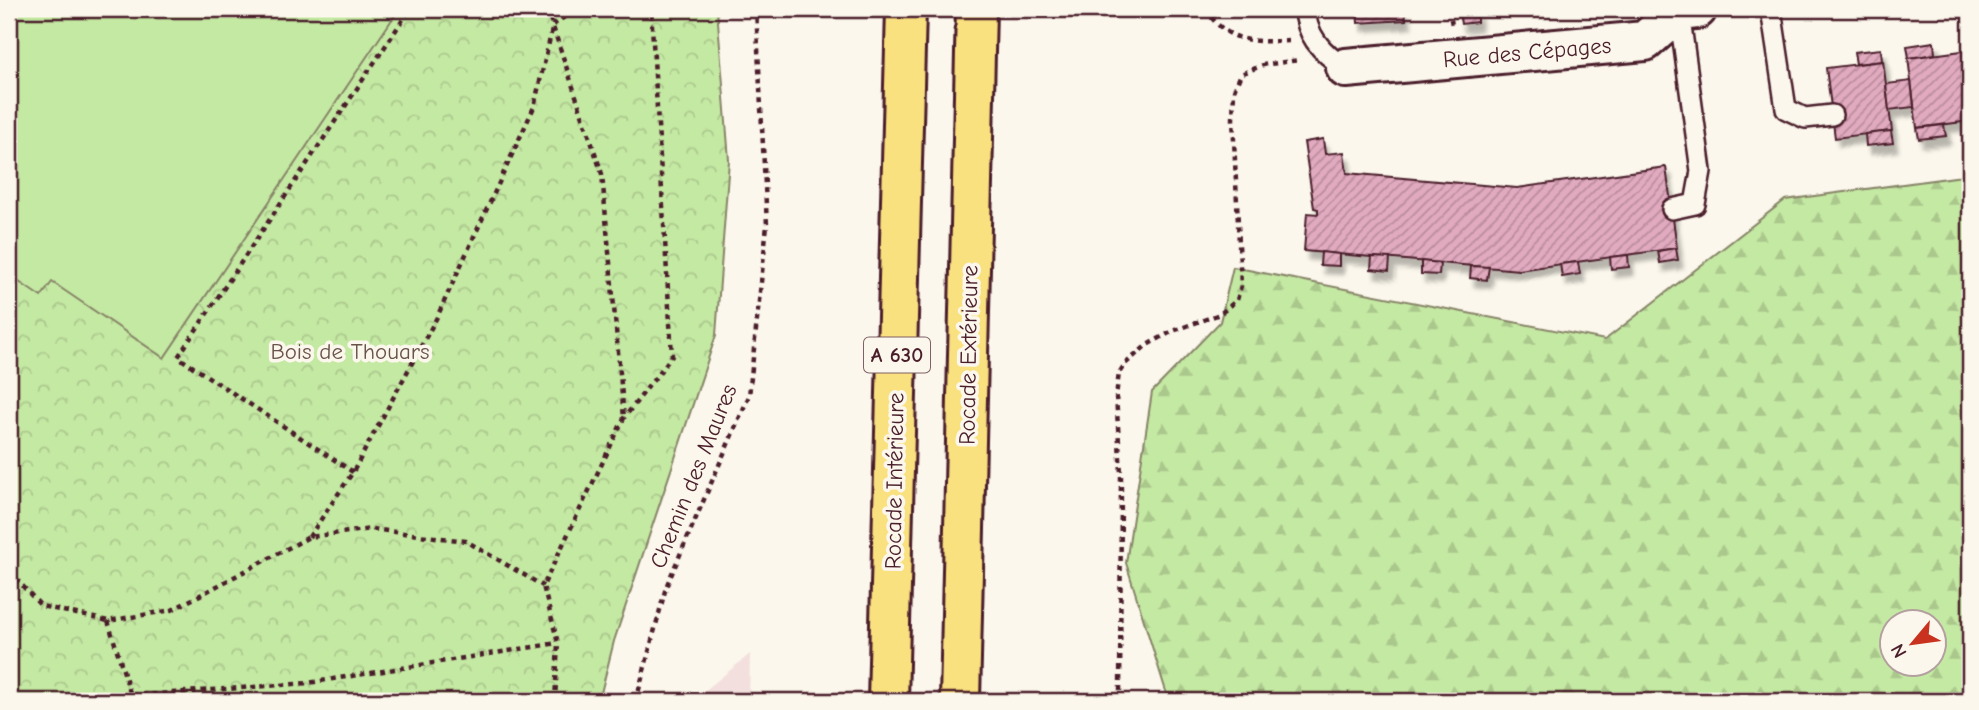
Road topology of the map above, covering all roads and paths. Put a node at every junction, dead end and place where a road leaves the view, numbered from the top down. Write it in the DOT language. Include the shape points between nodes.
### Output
graph roads {
  1 [pos="411,9"];
  2 [pos="547,9"];
  3 [pos="576,9"];
  4 [pos="651,9"];
  5 [pos="756,9"];
  6 [pos="906,9"];
  7 [pos="976,9"];
  8 [pos="1206,9"];
  9 [pos="1305,9"];
  10 [pos="1771,9"];
  11 [pos="1688,10"];
  12 [pos="553,25"];
  13 [pos="1314,40"];
  14 [pos="1337,63"];
  15 [pos="1832,115"];
  16 [pos="1672,209"];
  17 [pos="624,418"];
  18 [pos="353,472"];
  19 [pos="309,537"];
  20 [pos="9,571"];
  21 [pos="543,586"];
  22 [pos="108,621"];
  23 [pos="558,643"];
  24 [pos="131,696"];
  25 [pos="123,701"];
  26 [pos="555,701"];
  27 [pos="636,701"];
  28 [pos="888,701"];
  29 [pos="960,701"];
  30 [pos="1120,701"];
  1 -- 18 [label="path" via="178,357"];
  2 -- 12 [label="path"];
  3 -- 12 [label="path"];
  4 -- 17 [label="path" via="672,356"];
  5 -- 27 [label="path, Chemin des Maures" via="767,225 749,396 666,587"];
  6 -- 28 [label="highway, Rocade Intérieure / A 630"];
  7 -- 29 [label="highway, Rocade Extérieure"];
  8 -- 13 [label="path" via="1233,37 1272,42"];
  9 -- 13 [label="lane"];
  10 -- 15 [label="lane" via="1786,109 1805,118"];
  11 -- 14 [label="street, Rue des Cépages" via="1645,41"];
  11 -- 16 [label="lane" via="1701,171 1695,204"];
  12 -- 17 [label="path" via="602,174"];
  12 -- 18 [label="path" via="534,107 437,317"];
  13 -- 14 [label="lane"];
  14 -- 30 [label="path" via="1263,65 1241,74 1234,90 1233,119 1241,286 1237,300 1220,314 1147,345 1119,373"];
  17 -- 21 [label="path"];
  18 -- 19 [label="path"];
  19 -- 21 [label="path" via="372,529 466,541"];
  19 -- 22 [label="path" via="172,610"];
  20 -- 22 [label="path" via="41,606"];
  21 -- 23 [label="path"];
  22 -- 24 [label="path"];
  23 -- 24 [label="path" via="308,683"];
  23 -- 26 [label="path"];
  24 -- 25 [label="path"];
}
